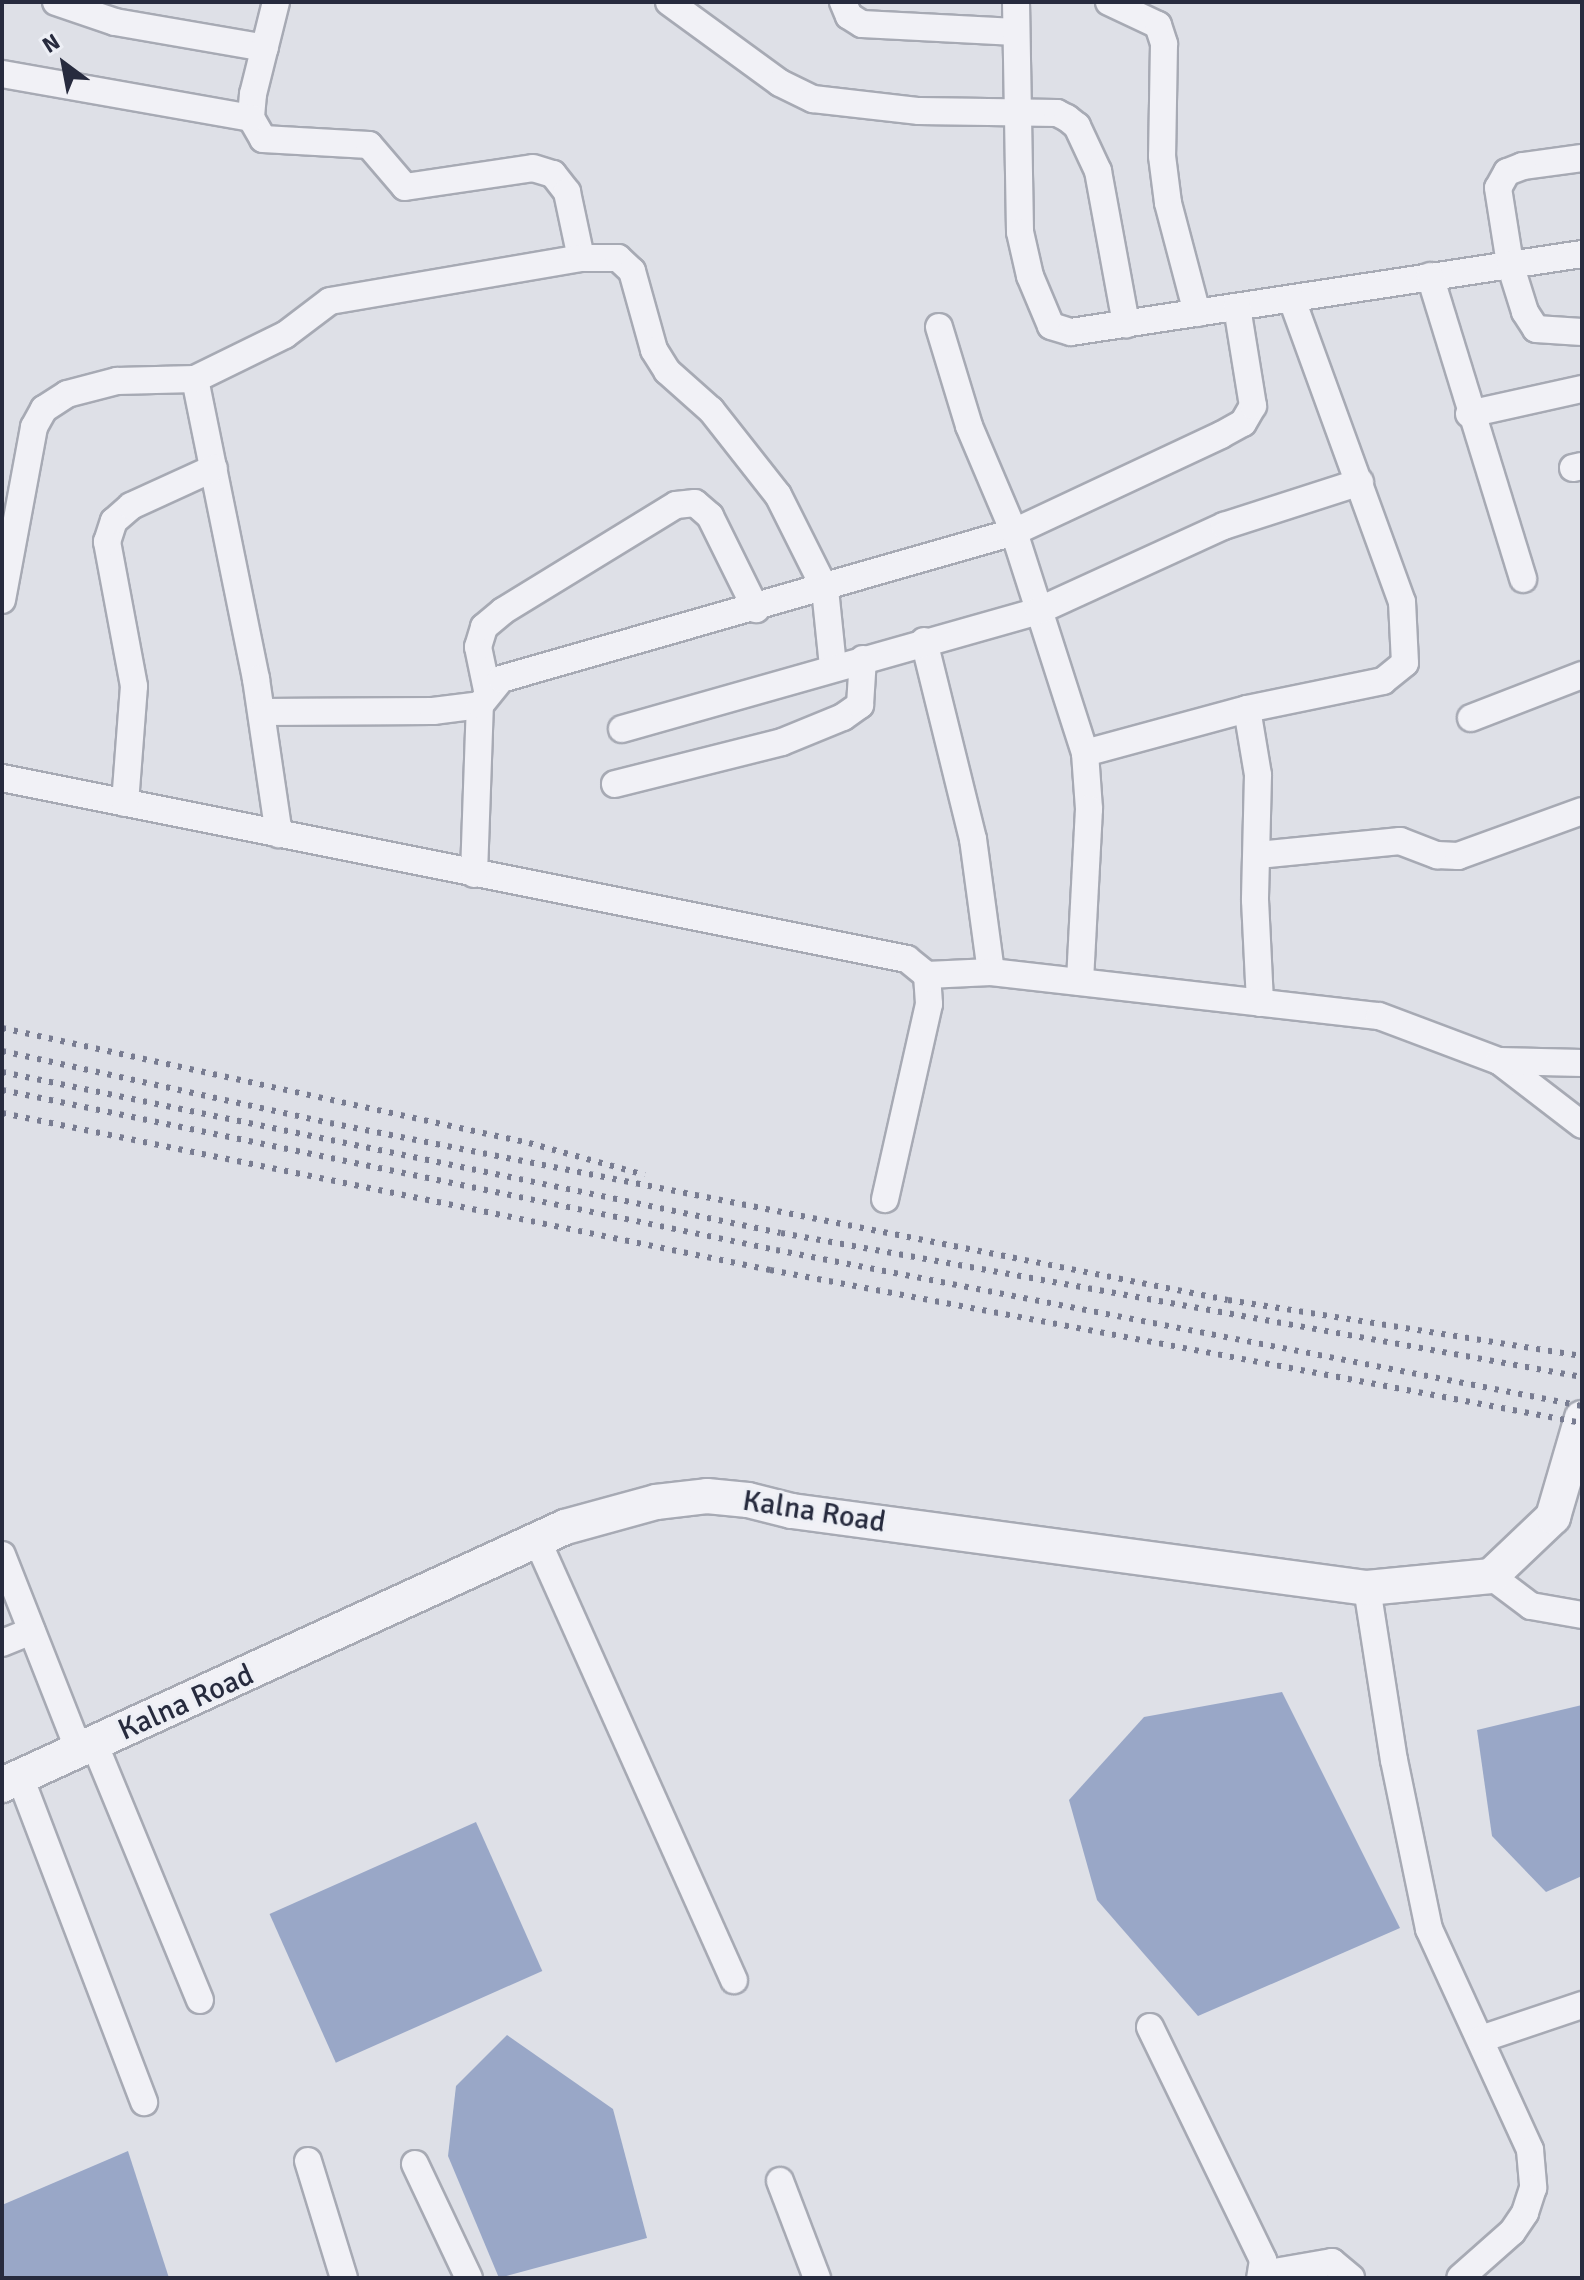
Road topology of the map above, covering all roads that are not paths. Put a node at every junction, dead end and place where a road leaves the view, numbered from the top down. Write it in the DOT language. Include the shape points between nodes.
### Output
graph roads {
  1 [pos="56,2"];
  2 [pos="276,2"];
  3 [pos="669,2"];
  4 [pos="843,2"];
  5 [pos="1016,2"];
  6 [pos="1109,2"];
  7 [pos="1016,32"];
  8 [pos="265,48"];
  9 [pos="2,74"];
  10 [pos="1015,115"];
  11 [pos="251,118"];
  12 [pos="1582,158"];
  13 [pos="1582,254"];
  14 [pos="581,258"];
  15 [pos="1510,264"];
  16 [pos="1430,276"];
  17 [pos="1292,299"];
  18 [pos="1237,307"];
  19 [pos="1197,313"];
  20 [pos="1126,324"];
  21 [pos="939,327"];
  22 [pos="1582,332"];
  23 [pos="195,379"];
  24 [pos="1582,389"];
  25 [pos="1469,414"];
  26 [pos="214,468"];
  27 [pos="1360,482"];
  28 [pos="1014,532"];
  29 [pos="1523,579"];
  30 [pos="825,589"];
  31 [pos="2,600"];
  32 [pos="756,609"];
  33 [pos="1038,611"];
  34 [pos="924,641"];
  35 [pos="863,659"];
  36 [pos="833,667"];
  37 [pos="1582,675"];
  38 [pos="484,698"];
  39 [pos="1247,709"];
  40 [pos="262,712"];
  41 [pos="1471,718"];
  42 [pos="622,729"];
  43 [pos="1085,753"];
  44 [pos="2,778"];
  45 [pos="615,784"];
  46 [pos="125,803"];
  47 [pos="1582,811"];
  48 [pos="279,834"];
  49 [pos="1258,855"];
  50 [pos="474,874"];
  51 [pos="991,972"];
  52 [pos="927,975"];
  53 [pos="1080,982"];
  54 [pos="1260,1003"];
  55 [pos="1499,1061"];
  56 [pos="1582,1063"];
  57 [pos="1582,1125"];
  58 [pos="885,1199"];
  59 [pos="1582,1418"];
  60 [pos="538,1542"];
  61 [pos="2,1555"];
  62 [pos="1491,1576"];
  63 [pos="1367,1588"];
  64 [pos="1582,1615"];
  65 [pos="32,1631"];
  66 [pos="2,1643"];
  67 [pos="87,1746"];
  68 [pos="11,1781"];
  69 [pos="734,1980"];
  70 [pos="200,2000"];
  71 [pos="1582,2005"];
  72 [pos="1150,2027"];
  73 [pos="1481,2039"];
  74 [pos="144,2102"];
  75 [pos="308,2161"];
  76 [pos="415,2164"];
  77 [pos="780,2181"];
  78 [pos="1262,2276"];
  79 [pos="344,2278"];
  80 [pos="469,2278"];
  81 [pos="817,2278"];
  82 [pos="1351,2278"];
  83 [pos="1460,2278"];
  1 -- 8 [label="street" via="115,22"];
  2 -- 8 [label="street"];
  3 -- 10 [label="street" via="780,83 813,99"];
  4 -- 7 [label="street" via="849,16 862,24"];
  5 -- 7 [label="street"];
  6 -- 19 [label="street" via="1158,25 1164,44 1166,188"];
  7 -- 10 [label="street"];
  8 -- 11 [label="street"];
  9 -- 11 [label="street"];
  10 -- 20 [label="street" via="1057,113 1077,126 1098,171"];
  10 -- 20 [label="street" via="1022,171 1020,232 1042,310 1051,326 1071,332"];
  11 -- 14 [label="street" via="270,143 369,145 405,187 533,168 553,174 567,192"];
  12 -- 15 [label="street" via="1507,172 1498,188"];
  13 -- 15 [label="street"];
  14 -- 23 [label="street" via="330,301 285,335"];
  14 -- 30 [label="street" via="626,262 654,350 667,371 711,410 757,463"];
  15 -- 16 [label="street"];
  15 -- 22 [label="street" via="1536,329"];
  16 -- 17 [label="street"];
  16 -- 25 [label="street"];
  17 -- 18 [label="street"];
  17 -- 27 [label="street"];
  18 -- 19 [label="street"];
  18 -- 28 [label="street" via="1253,406 1243,423"];
  19 -- 20 [label="street"];
  21 -- 28 [label="street" via="969,426"];
  23 -- 26 [label="street"];
  23 -- 31 [label="street" via="117,381 67,394 44,409 34,427"];
  24 -- 25 [label="street"];
  25 -- 29 [label="street"];
  26 -- 40 [label="street"];
  26 -- 46 [label="street" via="131,506 114,521 107,542 134,686"];
  27 -- 33 [label="street" via="1224,526"];
  27 -- 39 [label="street" via="1402,602 1405,663 1383,681"];
  28 -- 30 [label="street"];
  28 -- 33 [label="street"];
  30 -- 32 [label="street"];
  30 -- 36 [label="street"];
  32 -- 38 [label="street" via="528,670"];
  32 -- 38 [label="street" via="710,516 695,503 676,505 484,627 478,647"];
  33 -- 34 [label="street"];
  33 -- 43 [label="street"];
  34 -- 35 [label="street"];
  34 -- 51 [label="street" via="973,839"];
  35 -- 36 [label="street"];
  35 -- 45 [label="street" via="860,705 843,717 782,742"];
  36 -- 42 [label="street"];
  37 -- 41 [label="street"];
  38 -- 40 [label="street" via="433,711"];
  38 -- 50 [label="street"];
  39 -- 43 [label="street"];
  39 -- 49 [label="street" via="1258,775"];
  40 -- 48 [label="street"];
  43 -- 53 [label="street" via="1089,809"];
  44 -- 46 [label="street"];
  46 -- 48 [label="street"];
  47 -- 49 [label="street" via="1458,856 1437,855 1400,841"];
  48 -- 50 [label="street"];
  49 -- 54 [label="street"];
  50 -- 52 [label="street" via="907,959"];
  51 -- 52 [label="street"];
  51 -- 53 [label="street"];
  52 -- 58 [label="street" via="929,1004"];
  53 -- 54 [label="street"];
  54 -- 55 [label="street" via="1379,1016"];
  55 -- 56 [label="street"];
  55 -- 57 [label="street"];
  59 -- 62 [label="street" via="1553,1517"];
  60 -- 63 [label="street, Kalna Road" via="593,1517 707,1496"];
  60 -- 67 [label="street, Kalna Road"];
  60 -- 69 [label="street"];
  61 -- 65 [label="street"];
  62 -- 63 [label="street, Kalna Road"];
  62 -- 64 [label="street" via="1531,1606"];
  63 -- 73 [label="street" via="1394,1760 1429,1929"];
  65 -- 66 [label="street"];
  65 -- 67 [label="street"];
  67 -- 68 [label="street, Kalna Road"];
  67 -- 70 [label="street"];
  68 -- 74 [label="street"];
  71 -- 73 [label="street"];
  72 -- 78 [label="street" via="1263,2260"];
  73 -- 83 [label="street" via="1530,2150 1533,2188 1512,2232"];
  75 -- 79 [label="street"];
  76 -- 80 [label="street"];
  77 -- 81 [label="street"];
  78 -- 82 [label="street" via="1332,2262"];
}
